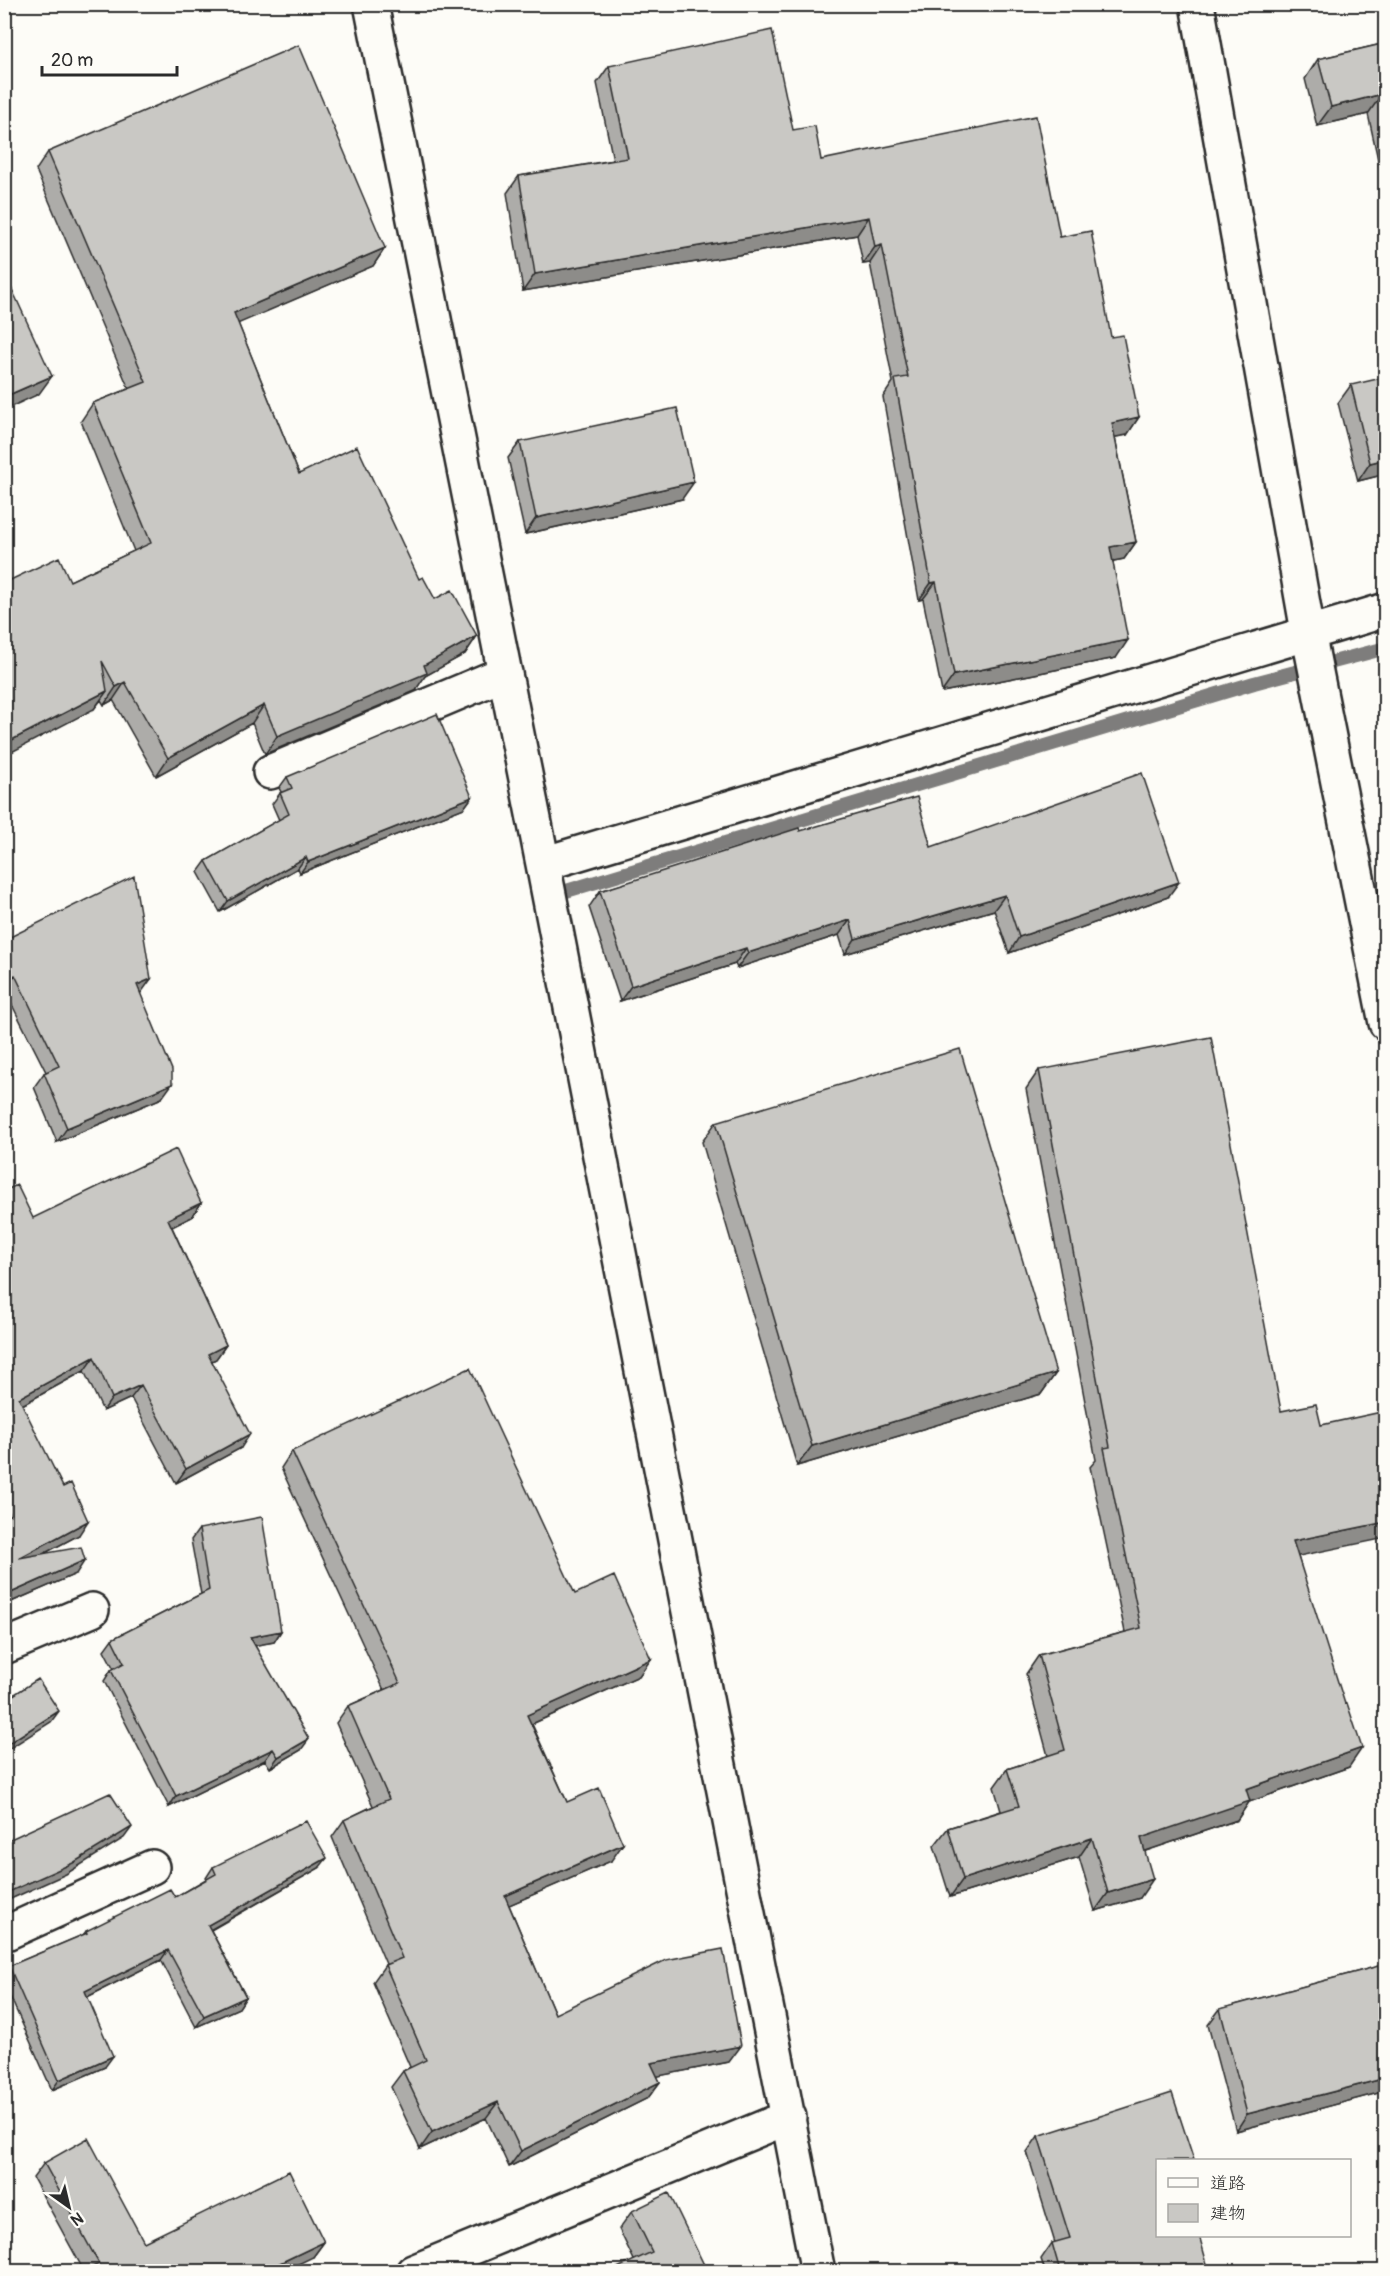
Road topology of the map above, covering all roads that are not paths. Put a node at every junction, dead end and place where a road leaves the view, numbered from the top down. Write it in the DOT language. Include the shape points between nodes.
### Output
graph roads {
  1 [pos="371,4"];
  2 [pos="1197,4"];
  3 [pos="1386,610"];
  4 [pos="1308,632"];
  5 [pos="505,673"];
  6 [pos="270,772"];
  7 [pos="543,864"];
  8 [pos="1386,1023"];
  9 [pos="92,1610"];
  10 [pos="4,1647"];
  11 [pos="152,1867"];
  12 [pos="4,1934"];
  13 [pos="789,2117"];
  14 [pos="413,2271"];
  15 [pos="819,2271"];
  1 -- 5 [label="street"];
  2 -- 4 [label="street"];
  3 -- 4 [label="street"];
  4 -- 7 [label="street"];
  4 -- 8 [label="street"];
  5 -- 6 [label="street"];
  5 -- 7 [label="street"];
  7 -- 13 [label="street"];
  9 -- 10 [label="street"];
  11 -- 12 [label="street"];
  13 -- 14 [label="street"];
  13 -- 15 [label="street"];
}
